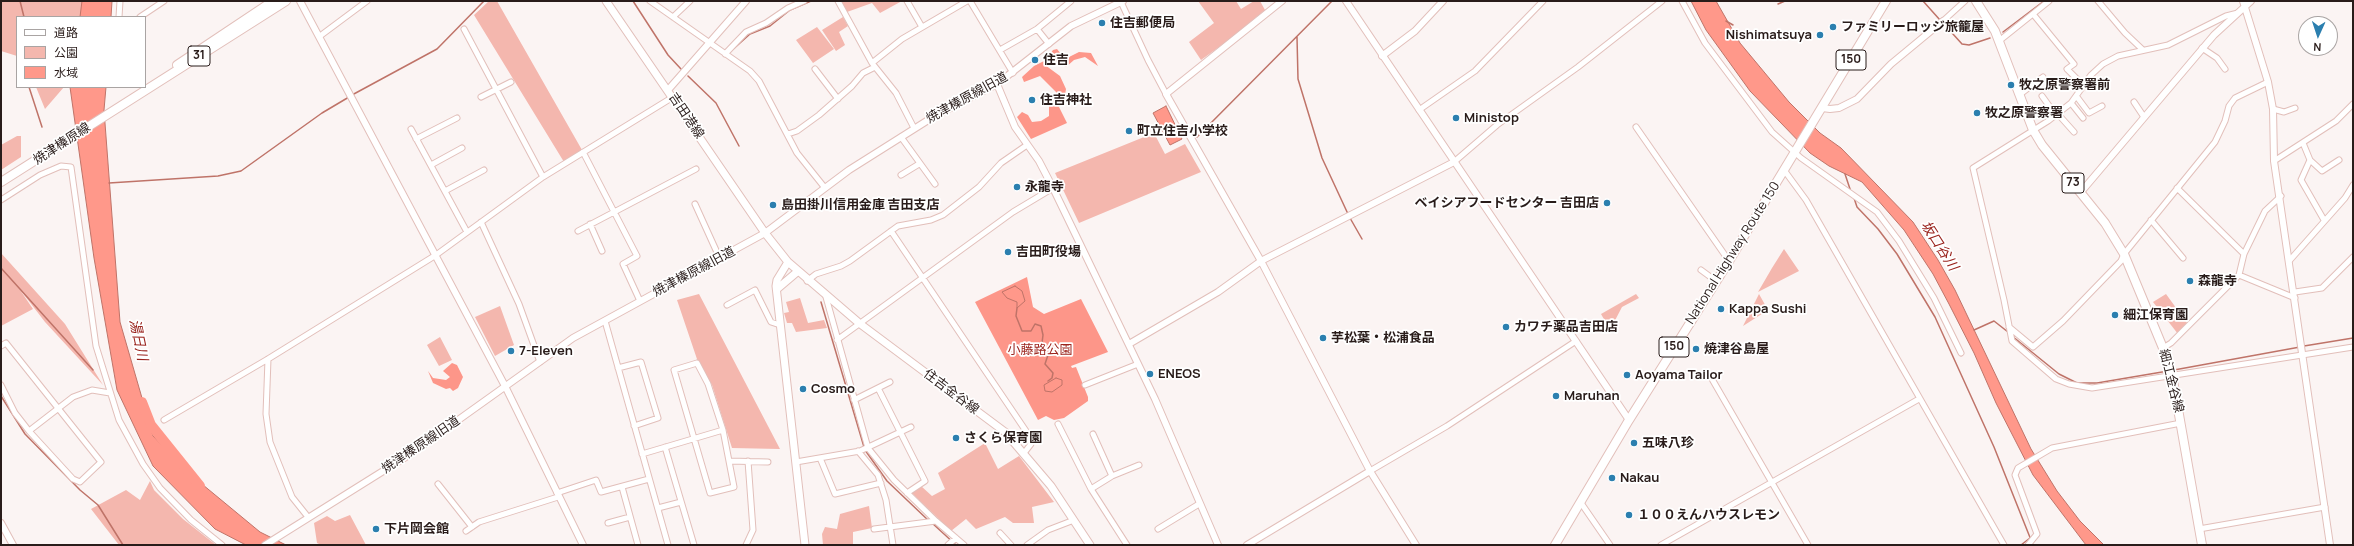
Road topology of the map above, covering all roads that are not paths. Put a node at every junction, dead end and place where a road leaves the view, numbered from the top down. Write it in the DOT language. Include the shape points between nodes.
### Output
graph roads {
  1 [pos="120,1"];
  2 [pos="164,1"];
  3 [pos="273,1"];
  4 [pos="286,1"];
  5 [pos="300,1"];
  6 [pos="367,1"];
  7 [pos="606,1"];
  8 [pos="650,1"];
  9 [pos="690,1"];
  10 [pos="746,1"];
  11 [pos="804,1"];
  12 [pos="838,1"];
  13 [pos="906,1"];
  14 [pos="967,1"];
  15 [pos="970,1"];
  16 [pos="1071,1"];
  17 [pos="1282,1"];
  18 [pos="1346,1"];
  19 [pos="1443,1"];
  20 [pos="1543,1"];
  21 [pos="1662,1"];
  22 [pos="1682,1"];
  23 [pos="1886,1"];
  24 [pos="1964,1"];
  25 [pos="1976,1"];
  26 [pos="2049,1"];
  27 [pos="2098,1"];
  28 [pos="2252,1"];
  29 [pos="1122,2"];
  30 [pos="2245,4"];
  31 [pos="2240,12"];
  32 [pos="2033,14"];
  33 [pos="119,16"];
  34 [pos="142,16"];
  35 [pos="673,17"];
  36 [pos="1942,22"];
  37 [pos="922,27"];
  38 [pos="464,29"];
  39 [pos="1037,29"];
  40 [pos="320,36"];
  41 [pos="1999,41"];
  42 [pos="710,43"];
  43 [pos="1049,44"];
  44 [pos="2202,48"];
  45 [pos="1000,50"];
  46 [pos="2142,50"];
  47 [pos="725,54"];
  48 [pos="1382,56"];
  49 [pos="874,65"];
  50 [pos="815,69"];
  51 [pos="2225,69"];
  52 [pos="1013,72"];
  53 [pos="2043,77"];
  54 [pos="511,82"];
  55 [pos="2268,82"];
  56 [pos="997,84"];
  57 [pos="2084,86"];
  58 [pos="146,87"];
  59 [pos="145,88"];
  60 [pos="496,90"];
  61 [pos="668,90"];
  62 [pos="1166,94"];
  63 [pos="2019,95"];
  64 [pos="2042,96"];
  65 [pos="481,97"];
  66 [pos="673,97"];
  67 [pos="2077,97"];
  68 [pos="838,99"];
  69 [pos="2134,102"];
  70 [pos="2071,103"];
  71 [pos="2353,104"];
  72 [pos="2102,106"];
  73 [pos="1822,108"];
  74 [pos="2295,108"];
  75 [pos="2273,109"];
  76 [pos="1419,110"];
  77 [pos="113,111"];
  78 [pos="2056,114"];
  79 [pos="2144,117"];
  80 [pos="457,118"];
  81 [pos="2083,118"];
  82 [pos="1636,127"];
  83 [pos="914,128"];
  84 [pos="411,129"];
  85 [pos="2033,130"];
  86 [pos="2074,132"];
  87 [pos="788,134"];
  88 [pos="901,137"];
  89 [pos="416,139"];
  90 [pos="2303,143"];
  91 [pos="1027,145"];
  92 [pos="462,148"];
  93 [pos="583,152"];
  94 [pos="1795,152"];
  95 [pos="2310,160"];
  96 [pos="2340,160"];
  97 [pos="2274,161"];
  98 [pos="1454,162"];
  99 [pos="919,164"];
  100 [pos="431,165"];
  101 [pos="696,169"];
  102 [pos="484,170"];
  103 [pos="1784,170"];
  104 [pos="902,175"];
  105 [pos="543,177"];
  106 [pos="1,182"];
  107 [pos="935,184"];
  108 [pos="2353,185"];
  109 [pos="825,188"];
  110 [pos="1053,188"];
  111 [pos="2177,188"];
  112 [pos="445,191"];
  113 [pos="2081,192"];
  114 [pos="2281,196"];
  115 [pos="1,200"];
  116 [pos="694,204"];
  117 [pos="616,212"];
  118 [pos="2151,220"];
  119 [pos="2324,220"];
  120 [pos="481,222"];
  121 [pos="590,224"];
  122 [pos="578,230"];
  123 [pos="891,231"];
  124 [pos="467,232"];
  125 [pos="765,233"];
  126 [pos="602,251"];
  127 [pos="2124,254"];
  128 [pos="2244,254"];
  129 [pos="436,255"];
  130 [pos="2353,257"];
  131 [pos="2183,258"];
  132 [pos="720,259"];
  133 [pos="2290,260"];
  134 [pos="1261,261"];
  135 [pos="1729,261"];
  136 [pos="788,262"];
  137 [pos="1701,270"];
  138 [pos="797,272"];
  139 [pos="2239,275"];
  140 [pos="924,278"];
  141 [pos="807,281"];
  142 [pos="1716,281"];
  143 [pos="777,289"];
  144 [pos="2295,295"];
  145 [pos="826,297"];
  146 [pos="640,301"];
  147 [pos="727,305"];
  148 [pos="605,321"];
  149 [pos="859,323"];
  150 [pos="780,326"];
  151 [pos="2009,328"];
  152 [pos="837,340"];
  153 [pos="1576,341"];
  154 [pos="1129,344"];
  155 [pos="1,346"];
  156 [pos="2353,347"];
  157 [pos="2163,348"];
  158 [pos="2303,352"];
  159 [pos="1961,353"];
  160 [pos="268,359"];
  161 [pos="540,362"];
  162 [pos="1138,364"];
  163 [pos="618,368"];
  164 [pos="2171,372"];
  165 [pos="1712,379"];
  166 [pos="890,382"];
  167 [pos="1,385"];
  168 [pos="1085,385"];
  169 [pos="505,386"];
  170 [pos="878,388"];
  171 [pos="110,393"];
  172 [pos="1919,399"];
  173 [pos="854,400"];
  174 [pos="58,409"];
  175 [pos="164,420"];
  176 [pos="1629,420"];
  177 [pos="2181,423"];
  178 [pos="1058,424"];
  179 [pos="634,426"];
  180 [pos="911,427"];
  181 [pos="723,430"];
  182 [pos="28,431"];
  183 [pos="900,432"];
  184 [pos="1093,434"];
  185 [pos="694,438"];
  186 [pos="665,447"];
  187 [pos="867,449"];
  188 [pos="859,451"];
  189 [pos="1024,453"];
  190 [pos="642,454"];
  191 [pos="820,458"];
  192 [pos="730,461"];
  193 [pos="748,461"];
  194 [pos="768,462"];
  195 [pos="796,462"];
  196 [pos="1140,465"];
  197 [pos="1370,471"];
  198 [pos="1112,476"];
  199 [pos="649,479"];
  200 [pos="1771,481"];
  201 [pos="881,483"];
  202 [pos="438,484"];
  203 [pos="622,486"];
  204 [pos="1091,488"];
  205 [pos="907,493"];
  206 [pos="557,495"];
  207 [pos="681,502"];
  208 [pos="1581,503"];
  209 [pos="1199,504"];
  210 [pos="2325,507"];
  211 [pos="658,508"];
  212 [pos="308,517"];
  213 [pos="630,517"];
  214 [pos="1074,520"];
  215 [pos="935,521"];
  216 [pos="1,523"];
  217 [pos="608,523"];
  218 [pos="472,527"];
  219 [pos="891,527"];
  220 [pos="874,529"];
  221 [pos="1158,529"];
  222 [pos="2199,529"];
  223 [pos="466,531"];
  224 [pos="1,532"];
  225 [pos="1000,533"];
  226 [pos="955,538"];
  227 [pos="949,544"];
  228 [pos="2029,544"];
  229 [pos="12,545"];
  230 [pos="222,545"];
  231 [pos="265,545"];
  232 [pos="583,545"];
  233 [pos="638,545"];
  234 [pos="668,545"];
  235 [pos="694,545"];
  236 [pos="746,545"];
  237 [pos="805,545"];
  238 [pos="893,545"];
  239 [pos="964,545"];
  240 [pos="1011,545"];
  241 [pos="1027,545"];
  242 [pos="1090,545"];
  243 [pos="1127,545"];
  244 [pos="1218,545"];
  245 [pos="1247,545"];
  246 [pos="1416,545"];
  247 [pos="1555,545"];
  248 [pos="1610,545"];
  249 [pos="1661,545"];
  250 [pos="1808,545"];
  251 [pos="2004,545"];
  252 [pos="2202,545"];
  253 [pos="2330,545"];
  1 -- 33 [label="street"];
  2 -- 34 [label="street"];
  3 -- 58 [label="main road, 焼津榛原線 / 31" via="205,44"];
  4 -- 77 [label="main road, 焼津榛原線 / 31"];
  5 -- 40 [label="street"];
  6 -- 40 [label="street"];
  7 -- 61 [label="main road, 吉田港線"];
  8 -- 35 [label="street"];
  9 -- 35 [label="street"];
  10 -- 42 [label="street"];
  11 -- 47 [label="street" via="746,32"];
  12 -- 49 [label="street"];
  13 -- 37 [label="street"];
  14 -- 37 [label="street"];
  15 -- 45 [label="street"];
  16 -- 39 [label="street"];
  17 -- 62 [label="street"];
  18 -- 48 [label="street"];
  19 -- 48 [label="street" via="1415,31"];
  20 -- 76 [label="street" via="1476,71"];
  21 -- 98 [label="street" via="1578,67 1502,121"];
  22 -- 94 [label="street" via="1705,43 1728,76 1772,132"];
  23 -- 73 [label="main road, National Highway Route 150 / 150"];
  24 -- 36 [label="street"];
  25 -- 41 [label="main road, 細江金谷線 / 73"];
  26 -- 32 [label="street"];
  27 -- 46 [label="street"];
  28 -- 30 [label="street"];
  29 -- 43 [label="street, 焼津榛原線旧道" via="1071,26"];
  29 -- 62 [label="street"];
  30 -- 31 [label="street"];
  30 -- 55 [label="street"];
  31 -- 44 [label="street"];
  31 -- 46 [label="street" via="2226,16 2168,45"];
  32 -- 41 [label="street"];
  32 -- 57 [label="street" via="2074,64 2067,69"];
  35 -- 42 [label="street"];
  36 -- 73 [label="street" via="1891,64 1857,99 1839,108"];
  37 -- 49 [label="street" via="902,39"];
  38 -- 60 [label="street"];
  39 -- 43 [label="street"];
  39 -- 45 [label="street"];
  40 -- 129 [label="street"];
  41 -- 63 [label="main road, 細江金谷線 / 73"];
  42 -- 47 [label="street"];
  42 -- 61 [label="street"];
  43 -- 52 [label="street, 焼津榛原線旧道"];
  44 -- 51 [label="street" via="2216,58"];
  44 -- 79 [label="street"];
  45 -- 52 [label="street"];
  46 -- 57 [label="street" via="2118,56 2103,64"];
  47 -- 87 [label="street" via="750,71 759,81"];
  48 -- 76 [label="street"];
  49 -- 68 [label="street"];
  49 -- 83 [label="street" via="896,93"];
  50 -- 68 [label="street"];
  52 -- 56 [label="street, 焼津榛原線旧道"];
  53 -- 63 [label="street"];
  54 -- 60 [label="street"];
  55 -- 75 [label="street"];
  55 -- 111 [label="street" via="2235,98 2229,106 2219,136"];
  56 -- 83 [label="street, 焼津榛原線旧道"];
  56 -- 91 [label="street" via="1010,117"];
  57 -- 67 [label="street"];
  59 -- 77 [label="main road, 焼津榛原線 / 31"];
  60 -- 65 [label="street"];
  60 -- 105 [label="street"];
  61 -- 66 [label="main road, 吉田港線"];
  62 -- 134 [label="street"];
  63 -- 85 [label="main road, 細江金谷線 / 73"];
  64 -- 78 [label="street"];
  66 -- 93 [label="street"];
  66 -- 125 [label="main road, 吉田港線"];
  67 -- 70 [label="street"];
  67 -- 72 [label="street" via="2089,113"];
  68 -- 87 [label="street" via="797,131"];
  69 -- 79 [label="street"];
  70 -- 78 [label="street"];
  70 -- 81 [label="street"];
  71 -- 90 [label="street" via="2336,121"];
  73 -- 94 [label="main road, National Highway Route 150 / 150"];
  74 -- 75 [label="street" via="2284,112"];
  75 -- 97 [label="street"];
  76 -- 98 [label="street"];
  77 -- 106 [label="main road, 焼津榛原線 / 31"];
  78 -- 85 [label="street"];
  78 -- 86 [label="street"];
  79 -- 113 [label="street"];
  80 -- 89 [label="street"];
  82 -- 135 [label="street"];
  83 -- 88 [label="street, 焼津榛原線旧道"];
  84 -- 89 [label="street"];
  85 -- 113 [label="main road, 細江金谷線 / 73" via="2042,145"];
  85 -- 151 [label="street" via="1973,168"];
  87 -- 109 [label="street" via="797,153"];
  88 -- 99 [label="street"];
  88 -- 109 [label="street, 焼津榛原線旧道"];
  89 -- 100 [label="street"];
  90 -- 95 [label="street"];
  90 -- 97 [label="street"];
  91 -- 110 [label="street"];
  91 -- 123 [label="street" via="1001,163 979,187 943,215 931,220 905,223"];
  92 -- 100 [label="street"];
  93 -- 105 [label="street"];
  93 -- 117 [label="street"];
  94 -- 103 [label="main road, National Highway Route 150 / 150"];
  94 -- 159 [label="street" via="1877,212 1899,241 1934,298"];
  95 -- 96 [label="street" via="2322,171"];
  95 -- 119 [label="street" via="2301,180"];
  97 -- 114 [label="street"];
  98 -- 134 [label="street"];
  98 -- 153 [label="street"];
  99 -- 104 [label="street"];
  99 -- 107 [label="street"];
  100 -- 112 [label="street"];
  101 -- 117 [label="street"];
  102 -- 112 [label="street"];
  103 -- 135 [label="main road, National Highway Route 150 / 150"];
  103 -- 172 [label="street" via="1806,200"];
  105 -- 120 [label="street"];
  108 -- 119 [label="street" via="2345,198"];
  109 -- 125 [label="street, 焼津榛原線旧道"];
  110 -- 140 [label="street" via="1013,212"];
  110 -- 154 [label="street"];
  111 -- 118 [label="street"];
  111 -- 128 [label="street"];
  112 -- 124 [label="street"];
  113 -- 127 [label="main road, 細江金谷線 / 73" via="2105,223"];
  114 -- 128 [label="street" via="2265,211"];
  114 -- 133 [label="street"];
  115 -- 171 [label="street" via="40,175 61,166 71,167 96,346"];
  116 -- 132 [label="street"];
  117 -- 121 [label="street"];
  117 -- 146 [label="street" via="637,256 623,264"];
  118 -- 127 [label="street"];
  118 -- 131 [label="street"];
  119 -- 133 [label="street"];
  120 -- 124 [label="street"];
  120 -- 161 [label="street" via="519,304"];
  121 -- 122 [label="street"];
  121 -- 126 [label="street"];
  123 -- 140 [label="street"];
  123 -- 141 [label="street" via="841,266 816,274"];
  124 -- 129 [label="street"];
  125 -- 132 [label="street, 焼津榛原線旧道"];
  125 -- 136 [label="main road, 住吉金谷線"];
  127 -- 151 [label="street" via="2121,261 2082,302 2033,347"];
  127 -- 157 [label="main road, 細江金谷線 / 73"];
  128 -- 139 [label="street"];
  129 -- 160 [label="street"];
  129 -- 169 [label="street"];
  130 -- 144 [label="street" via="2322,288"];
  132 -- 146 [label="street, 焼津榛原線旧道"];
  133 -- 144 [label="street"];
  134 -- 154 [label="street" via="1212,296"];
  134 -- 197 [label="street"];
  135 -- 142 [label="main road, National Highway Route 150 / 150"];
  136 -- 138 [label="main road, 住吉金谷線"];
  136 -- 143 [label="main road" via="777,280"];
  137 -- 142 [label="street"];
  138 -- 141 [label="main road, 住吉金谷線"];
  138 -- 143 [label="main road"];
  139 -- 144 [label="street"];
  139 -- 157 [label="street"];
  140 -- 149 [label="street"];
  140 -- 189 [label="street" via="1030,437 1031,444"];
  141 -- 145 [label="main road, 住吉金谷線"];
  142 -- 176 [label="main road, National Highway Route 150 / 150"];
  143 -- 150 [label="main road"];
  144 -- 158 [label="street"];
  145 -- 149 [label="main road, 住吉金谷線"];
  145 -- 152 [label="street"];
  146 -- 148 [label="street, 焼津榛原線旧道"];
  147 -- 150 [label="street" via="755,290 771,322"];
  148 -- 161 [label="street, 焼津榛原線旧道" via="573,338"];
  148 -- 163 [label="street"];
  149 -- 152 [label="street"];
  149 -- 189 [label="main road, 住吉金谷線" via="1005,432"];
  150 -- 195 [label="main road"];
  151 -- 164 [label="street" via="2011,339 2056,379 2069,384 2092,388 2106,387"];
  152 -- 173 [label="street"];
  153 -- 176 [label="street"];
  153 -- 197 [label="street" via="1447,426"];
  154 -- 162 [label="street"];
  155 -- 174 [label="street" via="6,343"];
  156 -- 158 [label="street"];
  157 -- 164 [label="main road, 細江金谷線 / 73"];
  158 -- 164 [label="street"];
  158 -- 210 [label="street"];
  160 -- 175 [label="street"];
  160 -- 212 [label="street" via="266,414 270,442 292,497"];
  161 -- 169 [label="street, 焼津榛原線旧道"];
  162 -- 168 [label="street"];
  162 -- 209 [label="street"];
  163 -- 179 [label="street"];
  163 -- 179 [label="street" via="641,362 658,418"];
  164 -- 177 [label="main road, 細江金谷線 / 73"];
  165 -- 200 [label="street"];
  166 -- 170 [label="street"];
  167 -- 182 [label="street" via="15,413"];
  169 -- 206 [label="street"];
  169 -- 212 [label="street, 焼津榛原線旧道" via="412,453"];
  170 -- 173 [label="street"];
  170 -- 183 [label="street"];
  171 -- 174 [label="street" via="92,390 73,397"];
  171 -- 230 [label="street" via="119,420 143,464 160,488 191,520"];
  172 -- 200 [label="street"];
  172 -- 251 [label="street"];
  173 -- 187 [label="street"];
  174 -- 182 [label="street"];
  174 -- 182 [label="street" via="102,462 80,482 73,479"];
  176 -- 208 [label="main road, National Highway Route 150 / 150"];
  177 -- 222 [label="main road, 細江金谷線 / 73"];
  177 -- 228 [label="street" via="2052,448 2018,468 2015,475 2036,534"];
  178 -- 204 [label="street"];
  179 -- 190 [label="street"];
  180 -- 183 [label="street"];
  181 -- 185 [label="street"];
  181 -- 185 [label="street" via="708,384 696,363 674,370"];
  181 -- 192 [label="street"];
  183 -- 187 [label="street"];
  183 -- 205 [label="street" via="925,481"];
  184 -- 198 [label="street"];
  185 -- 186 [label="street"];
  185 -- 192 [label="street" via="710,493 734,487"];
  186 -- 190 [label="street"];
  186 -- 207 [label="street"];
  187 -- 188 [label="street"];
  187 -- 205 [label="street"];
  188 -- 191 [label="street"];
  188 -- 201 [label="street" via="878,475"];
  189 -- 214 [label="main road, 住吉金谷線"];
  190 -- 199 [label="street"];
  191 -- 195 [label="street"];
  191 -- 201 [label="street" via="835,494"];
  192 -- 193 [label="street"];
  193 -- 194 [label="street"];
  193 -- 236 [label="street" via="753,530"];
  195 -- 237 [label="main road"];
  196 -- 198 [label="street"];
  197 -- 245 [label="street"];
  197 -- 246 [label="street"];
  198 -- 204 [label="street"];
  199 -- 203 [label="street"];
  199 -- 211 [label="street"];
  200 -- 249 [label="street"];
  200 -- 250 [label="street"];
  201 -- 219 [label="street"];
  202 -- 218 [label="street"];
  203 -- 206 [label="street" via="601,492 596,480"];
  203 -- 213 [label="street"];
  204 -- 243 [label="street"];
  205 -- 215 [label="street"];
  206 -- 218 [label="street" via="479,522"];
  206 -- 232 [label="street"];
  207 -- 211 [label="street"];
  207 -- 235 [label="street"];
  208 -- 247 [label="main road, National Highway Route 150 / 150"];
  208 -- 248 [label="street"];
  209 -- 221 [label="street"];
  209 -- 244 [label="street"];
  210 -- 222 [label="street"];
  210 -- 253 [label="street"];
  211 -- 234 [label="street"];
  212 -- 231 [label="street, 焼津榛原線旧道"];
  213 -- 217 [label="street"];
  213 -- 233 [label="street"];
  214 -- 241 [label="street" via="1048,530"];
  214 -- 242 [label="main road, 住吉金谷線"];
  215 -- 219 [label="street"];
  215 -- 226 [label="street"];
  216 -- 229 [label="street"];
  218 -- 223 [label="street"];
  219 -- 220 [label="street"];
  219 -- 238 [label="street"];
  222 -- 252 [label="main road, 細江金谷線 / 73"];
  224 -- 229 [label="street"];
  225 -- 240 [label="street"];
  226 -- 227 [label="street"];
  226 -- 239 [label="street"];
}
